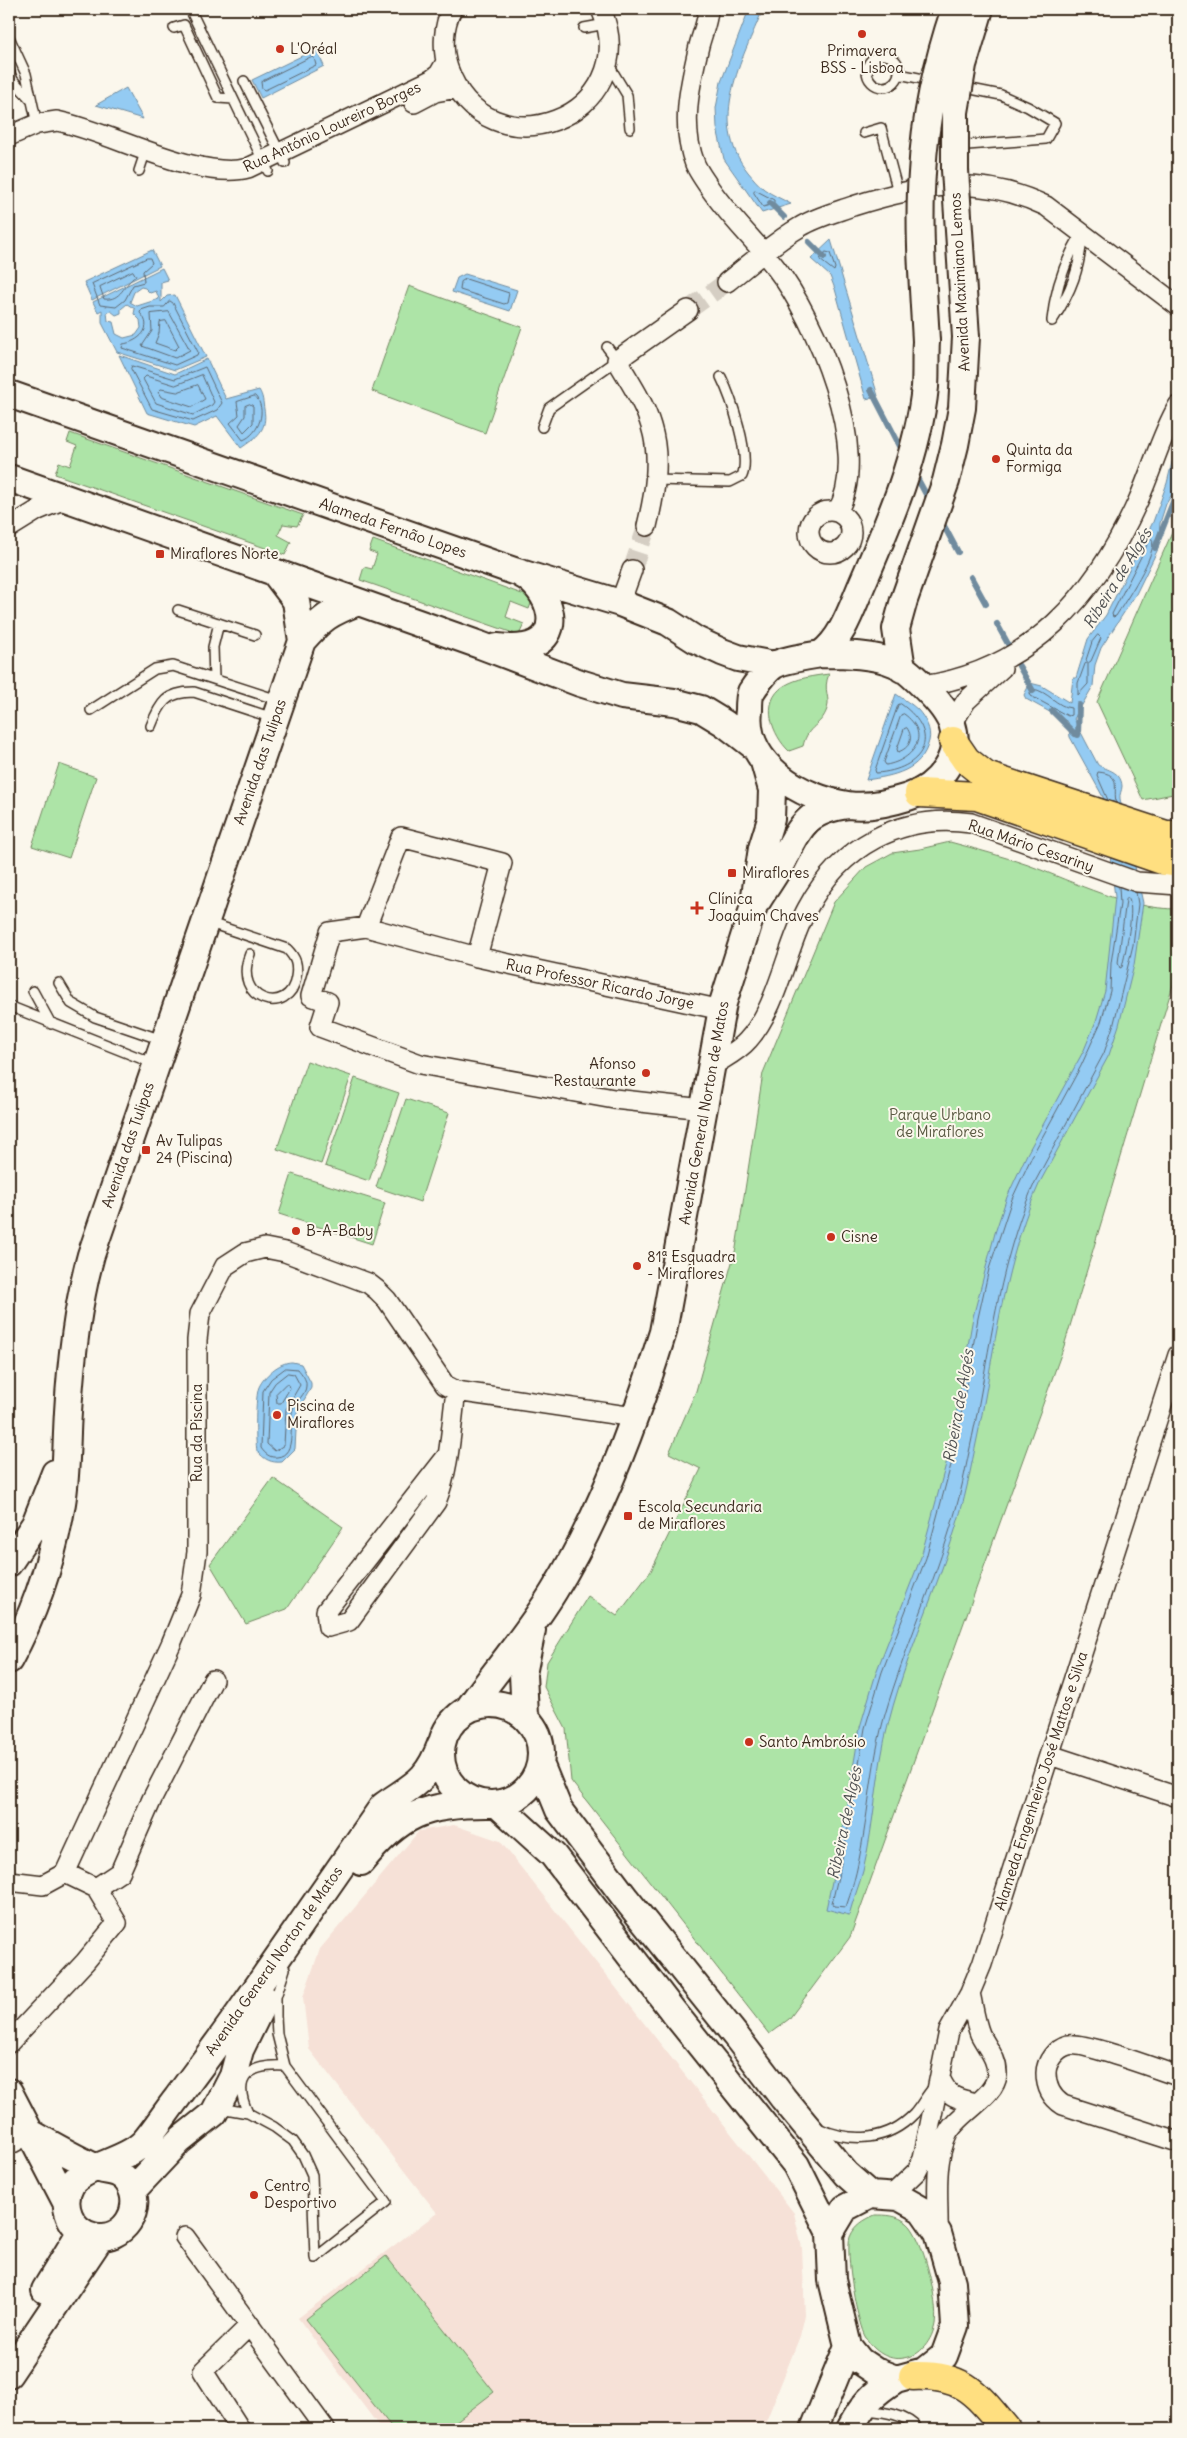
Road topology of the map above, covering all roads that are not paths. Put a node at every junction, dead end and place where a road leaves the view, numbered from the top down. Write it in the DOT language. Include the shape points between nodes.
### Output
graph roads {
  1 [pos="190,9"];
  2 [pos="452,9"];
  3 [pos="708,9"];
  4 [pos="954,9"];
  5 [pos="980,9"];
  6 [pos="605,16"];
  7 [pos="174,28"];
  8 [pos="584,28"];
  9 [pos="9,37"];
  10 [pos="446,62"];
  11 [pos="607,62"];
  12 [pos="9,71"];
  13 [pos="899,74"];
  14 [pos="244,81"];
  15 [pos="458,88"];
  16 [pos="233,99"];
  17 [pos="32,101"];
  18 [pos="37,124"];
  19 [pos="630,128"];
  20 [pos="864,133"];
  21 [pos="9,136"];
  22 [pos="146,149"];
  23 [pos="274,162"];
  24 [pos="139,171"];
  25 [pos="940,186"];
  26 [pos="898,192"];
  27 [pos="1082,232"];
  28 [pos="764,254"];
  29 [pos="726,282"];
  30 [pos="1178,306"];
  31 [pos="688,310"];
  32 [pos="612,353"];
  33 [pos="721,377"];
  34 [pos="9,394"];
  35 [pos="1178,406"];
  36 [pos="542,427"];
  37 [pos="9,478"];
  38 [pos="656,480"];
  39 [pos="68,498"];
  40 [pos="837,512"];
  41 [pos="648,526"];
  42 [pos="9,528"];
  43 [pos="632,570"];
  44 [pos="514,571"];
  45 [pos="274,572"];
  46 [pos="358,602"];
  47 [pos="620,603"];
  48 [pos="178,610"];
  49 [pos="219,623"];
  50 [pos="255,635"];
  51 [pos="302,641"];
  52 [pos="480,645"];
  53 [pos="1019,652"];
  54 [pos="821,654"];
  55 [pos="774,665"];
  56 [pos="902,668"];
  57 [pos="214,679"];
  58 [pos="923,686"];
  59 [pos="278,709"];
  60 [pos="91,710"];
  61 [pos="151,726"];
  62 [pos="952,733"];
  63 [pos="759,755"];
  64 [pos="919,793"];
  65 [pos="848,805"];
  66 [pos="1178,835"];
  67 [pos="1178,863"];
  68 [pos="1178,886"];
  69 [pos="753,909"];
  70 [pos="205,922"];
  71 [pos="366,926"];
  72 [pos="250,954"];
  73 [pos="477,957"];
  74 [pos="58,983"];
  75 [pos="33,991"];
  76 [pos="9,1006"];
  77 [pos="722,1010"];
  78 [pos="51,1024"];
  79 [pos="160,1053"];
  80 [pos="711,1067"];
  81 [pos="703,1109"];
  82 [pos="1178,1356"];
  83 [pos="456,1391"];
  84 [pos="68,1411"];
  85 [pos="634,1417"];
  86 [pos="447,1456"];
  87 [pos="9,1563"];
  88 [pos="535,1621"];
  89 [pos="9,1625"];
  90 [pos="9,1659"];
  91 [pos="213,1680"];
  92 [pos="469,1708"];
  93 [pos="525,1716"];
  94 [pos="441,1744"];
  95 [pos="1050,1755"];
  96 [pos="541,1766"];
  97 [pos="1178,1797"];
  98 [pos="492,1804"];
  99 [pos="66,1873"];
  100 [pos="9,1881"];
  101 [pos="96,1888"];
  102 [pos="285,1969"];
  103 [pos="970,1993"];
  104 [pos="9,2043"];
  105 [pos="286,2066"];
  106 [pos="1178,2076"];
  107 [pos="940,2078"];
  108 [pos="9,2092"];
  109 [pos="976,2103"];
  110 [pos="214,2112"];
  111 [pos="248,2113"];
  112 [pos="801,2119"];
  113 [pos="20,2139"];
  114 [pos="1178,2142"];
  115 [pos="97,2169"];
  116 [pos="133,2190"];
  117 [pos="881,2196"];
  118 [pos="66,2202"];
  119 [pos="830,2233"];
  120 [pos="938,2233"];
  121 [pos="91,2234"];
  122 [pos="185,2237"];
  123 [pos="250,2325"];
  124 [pos="848,2346"];
  125 [pos="9,2349"];
  126 [pos="9,2374"];
  127 [pos="904,2377"];
  128 [pos="855,2419"];
  129 [pos="240,2429"];
  130 [pos="325,2429"];
  131 [pos="814,2429"];
  132 [pos="918,2429"];
  133 [pos="1006,2429"];
  1 -- 16 [label="lane"];
  2 -- 10 [label="street" via="444,38"];
  3 -- 28 [label="street" via="688,96 690,146 695,166 724,210"];
  4 -- 54 [label="street, bridge" via="939,60 922,173 921,240 926,341 920,421 899,498 852,608 839,634"];
  5 -- 56 [label="street, Avenida Maximiano Lemos, bridge" via="963,65 955,112 955,170 966,337 963,401 946,481 896,629"];
  6 -- 8 [label="lane"];
  6 -- 11 [label="street" via="610,50"];
  7 -- 16 [label="lane" via="184,25 218,98"];
  9 -- 17 [label="lane" via="26,74"];
  10 -- 15 [label="street"];
  10 -- 23 [label="street, Rua António Loureiro Borges" via="431,80"];
  11 -- 15 [label="street" via="604,77 589,99 568,116 543,126 516,126 490,119 469,103"];
  11 -- 19 [label="lane" via="627,95"];
  12 -- 17 [label="lane"];
  13 -- 25 [label="lane" via="1001,95 1055,123 1046,139 941,147"];
  14 -- 23 [label="lane"];
  15 -- 23 [label="street" via="435,92"];
  16 -- 23 [label="lane"];
  17 -- 18 [label="lane"];
  18 -- 21 [label="street"];
  18 -- 22 [label="street" via="48,121 66,123"];
  20 -- 26 [label="lane" via="881,128"];
  22 -- 23 [label="street" via="232,181 246,180"];
  22 -- 24 [label="lane"];
  25 -- 26 [label="street"];
  25 -- 27 [label="street" via="974,185 1025,196 1046,206"];
  26 -- 28 [label="street" via="800,227"];
  27 -- 27 [label="lane" via="1069,254 1054,296 1052,321 1066,301 1082,259"];
  27 -- 30 [label="street"];
  28 -- 29 [label="street"];
  28 -- 40 [label="street" via="806,314 837,395 848,471 843,503"];
  31 -- 32 [label="street"];
  32 -- 36 [label="lane" via="549,408"];
  32 -- 38 [label="street" via="651,426"];
  33 -- 38 [label="lane" via="741,439 746,464 742,476 730,482"];
  34 -- 44 [label="street, Alameda Fernão Lopes"];
  35 -- 53 [label="street" via="1138,501 1084,594 1065,615"];
  37 -- 39 [label="street"];
  38 -- 41 [label="street"];
  39 -- 42 [label="street" via="38,510"];
  39 -- 45 [label="street"];
  43 -- 47 [label="street"];
  44 -- 47 [label="street, Alameda Fernão Lopes"];
  44 -- 52 [label="street" via="530,579 541,591 551,614 551,625 538,642 526,647"];
  45 -- 46 [label="street"];
  45 -- 51 [label="street, Avenida das Tulipas" via="296,601"];
  46 -- 51 [label="street, Avenida das Tulipas" via="322,618"];
  46 -- 52 [label="street"];
  47 -- 55 [label="street, Alameda Fernão Lopes" via="668,622 722,652"];
  48 -- 49 [label="lane"];
  49 -- 50 [label="lane"];
  49 -- 57 [label="lane" via="212,647"];
  51 -- 59 [label="street, Avenida das Tulipas"];
  52 -- 63 [label="street" via="600,690 701,709 724,723"];
  53 -- 58 [label="street" via="973,675"];
  53 -- 62 [label="street" via="966,701"];
  54 -- 55 [label="street"];
  54 -- 56 [label="street" via="852,654"];
  55 -- 63 [label="street, Avenida General Norton de Matos" via="751,693 747,722"];
  56 -- 58 [label="street"];
  57 -- 59 [label="lane"];
  57 -- 60 [label="lane" via="173,666 155,668"];
  58 -- 62 [label="street" via="936,698"];
  59 -- 61 [label="lane" via="181,692 170,696 159,706"];
  59 -- 70 [label="street, Avenida das Tulipas"];
  62 -- 64 [label="street" via="952,757 946,769 935,783"];
  62 -- 66 [label="highway" via="966,760 986,776 1166,834"];
  63 -- 65 [label="street" via="792,786"];
  63 -- 69 [label="street, Avenida General Norton de Matos" via="772,790 772,806"];
  64 -- 65 [label="street" via="868,806"];
  64 -- 67 [label="highway" via="977,796"];
  65 -- 69 [label="street, Avenida General Norton de Matos" via="816,813 803,824"];
  68 -- 80 [label="street, Rua Mário Cesariny" via="1137,882 971,824 946,820 906,827 874,838 849,854 807,908 767,1009 748,1041"];
  69 -- 77 [label="street, Avenida General Norton de Matos"];
  70 -- 72 [label="lane" via="287,949 298,967 296,981 289,993 277,1000 258,997 250,989 246,964"];
  70 -- 79 [label="street, Avenida das Tulipas"];
  71 -- 73 [label="street, Rua Professor Ricardo Jorge"];
  71 -- 73 [label="street" via="401,837 502,863"];
  71 -- 81 [label="street" via="330,932 311,996 328,1002 320,1027 420,1064 614,1099"];
  73 -- 77 [label="street, Rua Professor Ricardo Jorge"];
  74 -- 79 [label="lane" via="71,1003"];
  75 -- 78 [label="lane"];
  76 -- 78 [label="lane"];
  77 -- 80 [label="street, Avenida General Norton de Matos"];
  78 -- 79 [label="lane"];
  79 -- 84 [label="street, Avenida das Tulipas" via="90,1255 80,1296"];
  80 -- 81 [label="street, Avenida General Norton de Matos"];
  81 -- 85 [label="street, Avenida General Norton de Matos" via="663,1332"];
  82 -- 95 [label="street, Alameda Engenheiro José Mattos e Silva"];
  83 -- 85 [label="street"];
  83 -- 86 [label="street"];
  83 -- 99 [label="street, Rua da Piscina" via="445,1385 387,1300 368,1283 286,1252 265,1248 245,1253 225,1266 200,1314 197,1340 198,1552 190,1595 171,1644"];
  84 -- 87 [label="street" via="47,1497 35,1524"];
  84 -- 90 [label="street, Avenida das Tulipas" via="66,1474 54,1544 31,1618"];
  85 -- 88 [label="street, Avenida General Norton de Matos" via="591,1522"];
  86 -- 86 [label="street" via="436,1502 349,1621 328,1627 326,1611"];
  88 -- 92 [label="street, Avenida General Norton de Matos"];
  88 -- 93 [label="street, Avenida General Norton de Matos" via="523,1674"];
  89 -- 90 [label="street" via="13,1637"];
  91 -- 101 [label="street" via="152,1799 120,1872"];
  92 -- 93 [label="street" via="503,1704"];
  92 -- 94 [label="street" via="445,1732"];
  93 -- 96 [label="street" via="536,1729 542,1750"];
  94 -- 98 [label="street" via="441,1764 455,1790 470,1800"];
  94 -- 115 [label="street, Avenida General Norton de Matos" via="428,1772 384,1806 144,2142 122,2158"];
  95 -- 97 [label="street"];
  95 -- 103 [label="street, Alameda Engenheiro José Mattos e Silva"];
  96 -- 98 [label="street" via="531,1786 519,1796"];
  96 -- 112 [label="street" via="559,1810"];
  98 -- 102 [label="street, Avenida General Norton de Matos" via="435,1807 396,1825 361,1862"];
  98 -- 119 [label="street" via="553,1855 796,2165"];
  99 -- 100 [label="street" via="44,1885"];
  99 -- 101 [label="street"];
  101 -- 104 [label="street" via="117,1924"];
  102 -- 105 [label="lane" via="276,1997 276,2016 277,2034"];
  102 -- 110 [label="street, Avenida General Norton de Matos" via="251,2026 233,2076"];
  103 -- 107 [label="street, Alameda Engenheiro José Mattos e Silva" via="949,2032"];
  103 -- 109 [label="street" via="980,2033 997,2065 997,2078 991,2091"];
  105 -- 111 [label="lane" via="266,2065 250,2071 242,2084 242,2100"];
  105 -- 111 [label="lane" via="386,2202 315,2258 309,2164 283,2132"];
  106 -- 114 [label="street" via="1069,2044 1059,2049 1046,2068 1046,2080 1054,2099 1063,2105"];
  107 -- 109 [label="street" via="946,2092"];
  107 -- 112 [label="lane" via="916,2112 890,2132 846,2138"];
  107 -- 117 [label="street, Alameda Engenheiro José Mattos e Silva" via="923,2159 917,2171"];
  108 -- 113 [label="street"];
  109 -- 120 [label="street" via="953,2124 941,2151"];
  110 -- 111 [label="lane" via="220,2108"];
  110 -- 116 [label="street, Avenida General Norton de Matos" via="179,2141"];
  112 -- 117 [label="street" via="846,2174"];
  113 -- 115 [label="street"];
  113 -- 118 [label="street"];
  115 -- 116 [label="street" via="118,2173"];
  115 -- 118 [label="street, Avenida General Norton de Matos" via="87,2171 72,2183"];
  116 -- 121 [label="street" via="134,2210 129,2222 112,2235"];
  117 -- 119 [label="street" via="846,2208"];
  117 -- 120 [label="street" via="899,2197 922,2210"];
  118 -- 121 [label="street" via="70,2219"];
  119 -- 124 [label="street" via="832,2280"];
  120 -- 127 [label="street" via="952,2282 955,2326 944,2356 925,2371"];
  121 -- 125 [label="street"];
  121 -- 126 [label="street"];
  122 -- 123 [label="street"];
  123 -- 129 [label="street" via="203,2371"];
  123 -- 130 [label="street"];
  124 -- 127 [label="street" via="860,2361 875,2371"];
  124 -- 131 [label="street"];
  127 -- 128 [label="street" via="875,2392"];
  127 -- 133 [label="highway" via="930,2375 962,2384 978,2396"];
  128 -- 132 [label="lane" via="887,2412 912,2422"];
}
